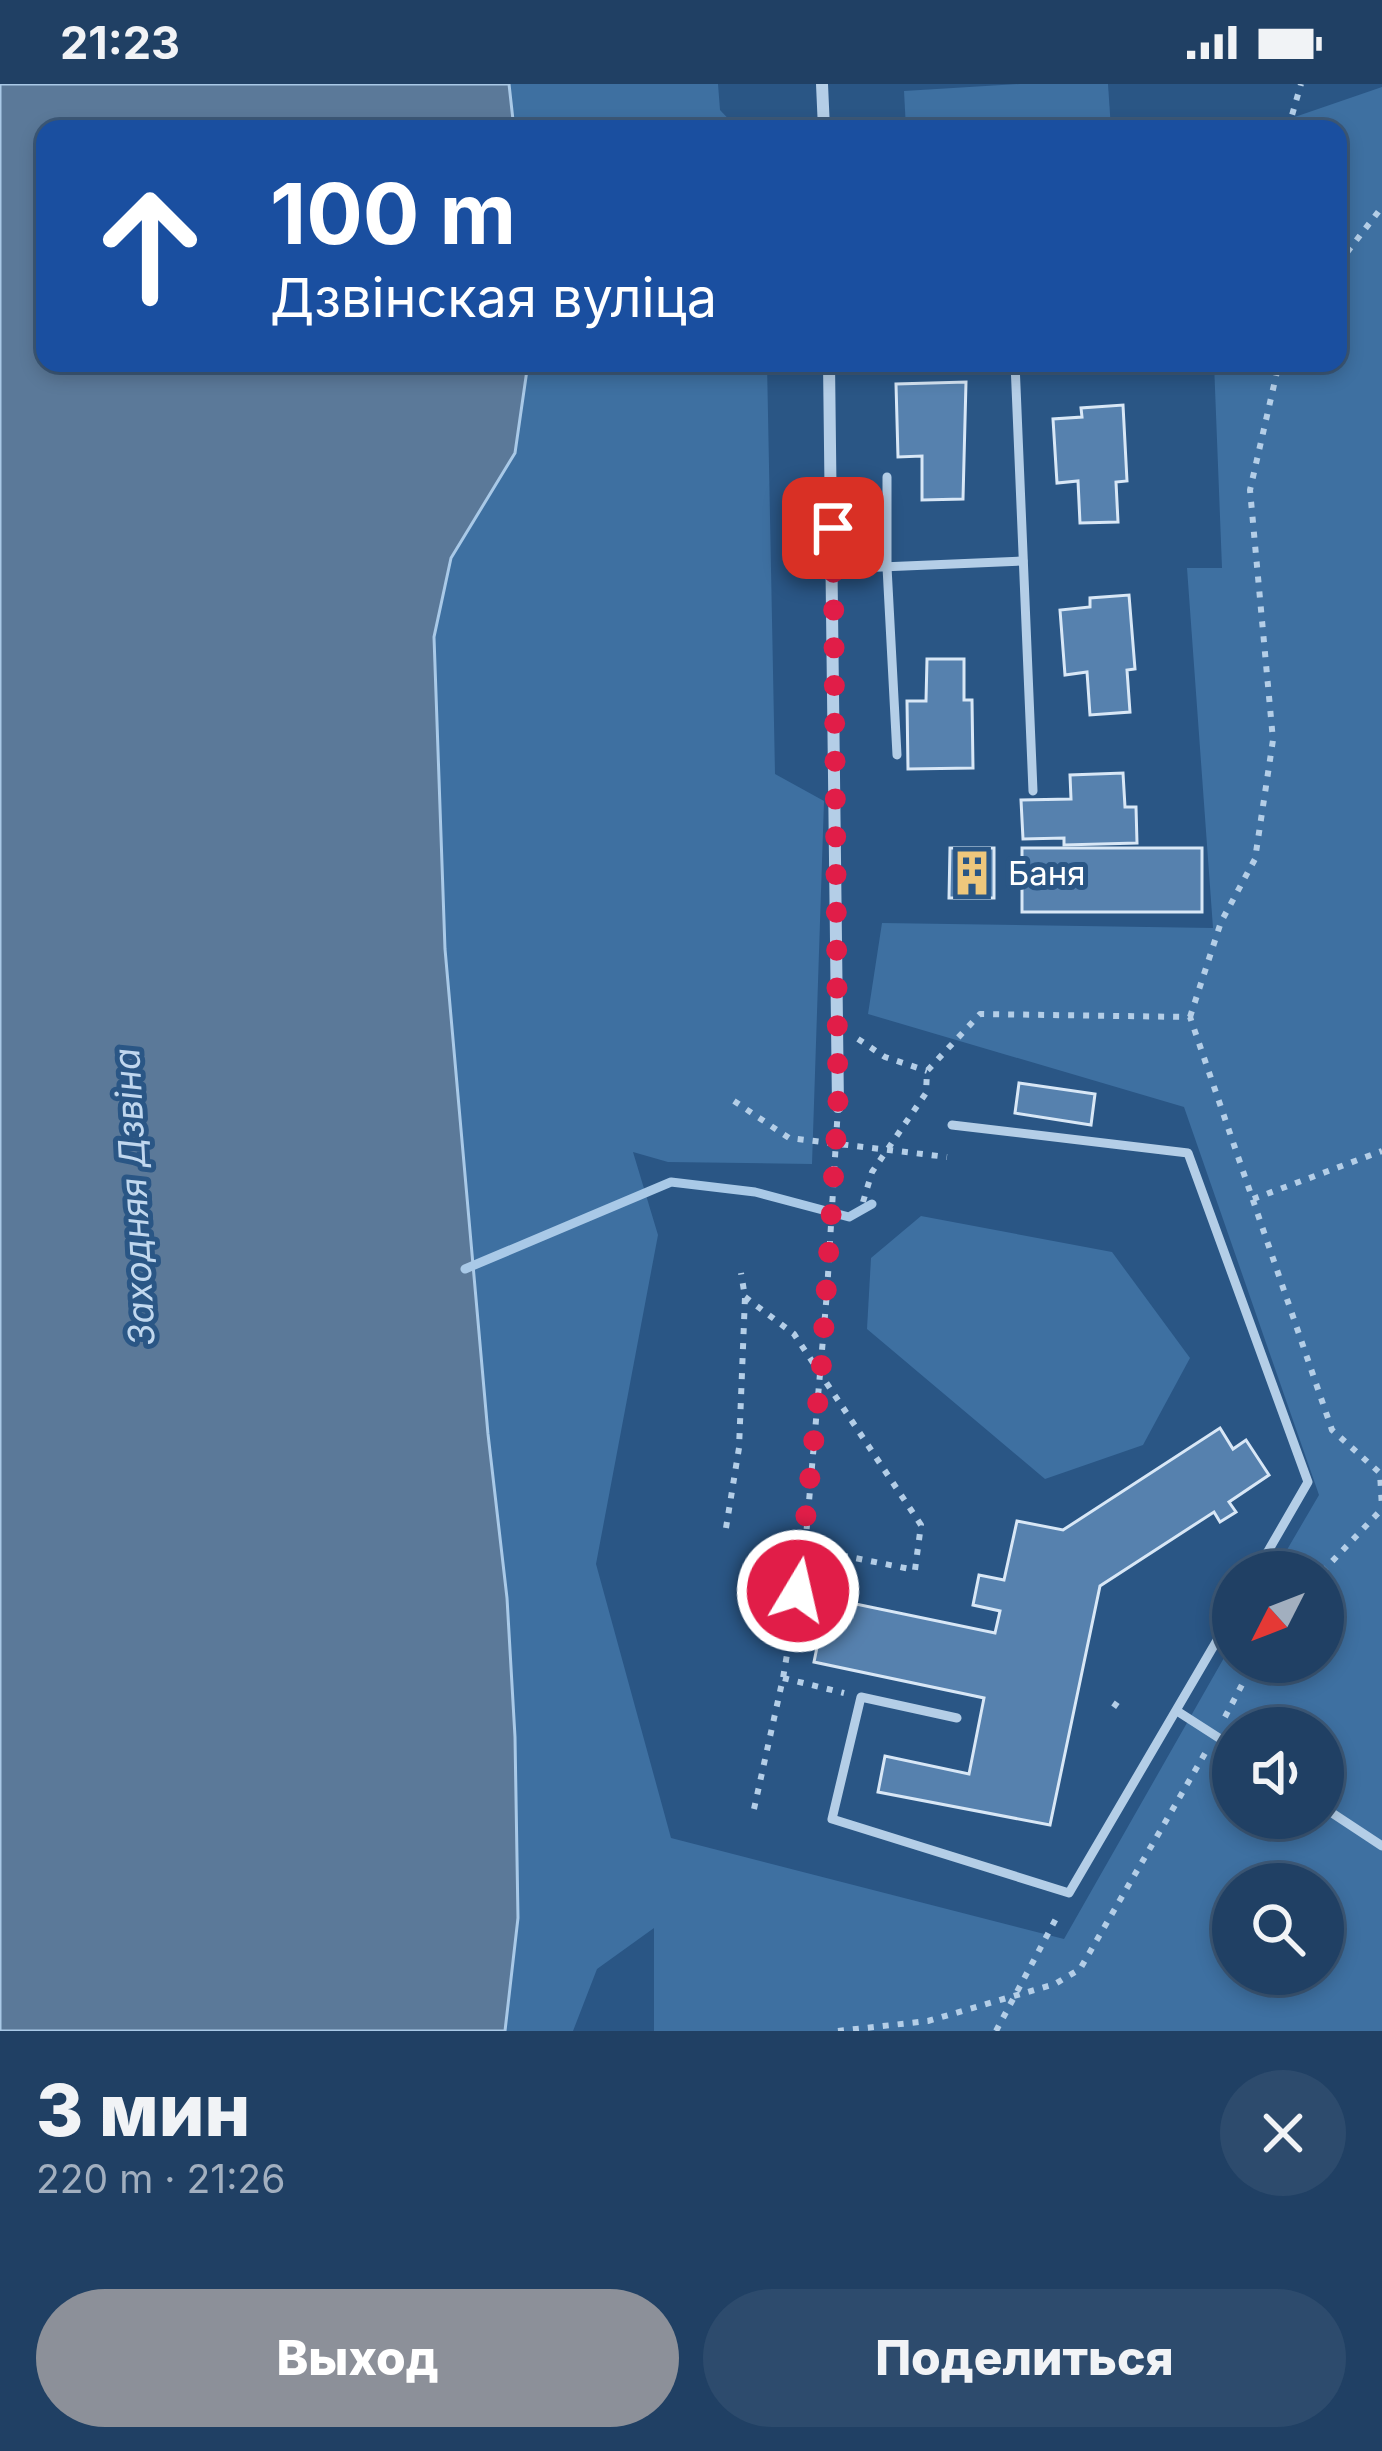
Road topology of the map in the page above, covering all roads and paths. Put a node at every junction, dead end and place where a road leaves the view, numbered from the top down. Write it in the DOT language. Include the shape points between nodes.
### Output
graph roads {
  1 [pos="823,84"];
  2 [pos="1300,84"];
  3 [pos="824,120"];
  4 [pos="1290,120"];
  5 [pos="1382,207"];
  6 [pos="1347,252"];
  7 [pos="829,372"];
  8 [pos="1015,372"];
  9 [pos="1277,372"];
  10 [pos="887,477"];
  11 [pos="1023,561"];
  12 [pos="887,566"];
  13 [pos="834,569"];
  14 [pos="897,755"];
  15 [pos="1033,790"];
  16 [pos="1190,1017"];
  17 [pos="885,1057"];
  18 [pos="734,1101"];
  19 [pos="838,1107"];
  20 [pos="952,1125"];
  21 [pos="891,1149"];
  22 [pos="1382,1151"];
  23 [pos="947,1157"];
  24 [pos="1253,1199"];
  25 [pos="863,1202"];
  26 [pos="741,1273"];
  27 [pos="745,1297"];
  28 [pos="821,1372"];
  29 [pos="1382,1509"];
  30 [pos="726,1528"];
  31 [pos="806,1548"];
  32 [pos="1268,1551"];
  33 [pos="1342,1551"];
  34 [pos="1212,1649"];
  35 [pos="783,1678"];
  36 [pos="861,1697"];
  37 [pos="1113,1702"];
  38 [pos="1124,1711"];
  39 [pos="1177,1711"];
  40 [pos="957,1718"];
  41 [pos="1212,1734"];
  42 [pos="754,1809"];
  43 [pos="1344,1821"];
  44 [pos="1382,1846"];
  45 [pos="1070,1894"];
  46 [pos="996,2031"];
  1 -- 3 [label="street"];
  2 -- 4 [label="path"];
  5 -- 6 [label="path"];
  7 -- 13 [label="street"];
  8 -- 11 [label="lane"];
  9 -- 16 [label="path" via="1250,490 1273,740 1255,859 1221,922"];
  10 -- 12 [label="lane"];
  11 -- 12 [label="lane"];
  11 -- 15 [label="lane"];
  12 -- 13 [label="lane"];
  12 -- 14 [label="lane"];
  13 -- 19 [label="street"];
  17 -- 21 [label="path" via="927,1071 926,1093"];
  18 -- 21 [label="path" via="789,1138"];
  19 -- 28 [label="path, bridge"];
  20 -- 32 [label="lane" via="1188,1153 1308,1482"];
  21 -- 23 [label="path"];
  21 -- 25 [label="path" via="872,1172"];
  22 -- 24 [label="path"];
  26 -- 27 [label="path"];
  27 -- 28 [label="path" via="794,1334"];
  27 -- 30 [label="path" via="739,1448"];
  28 -- 31 [label="path"];
  28 -- 31 [label="path" via="921,1525 915,1570"];
  29 -- 33 [label="path"];
  31 -- 35 [label="path"];
  34 -- 39 [label="lane"];
  35 -- 36 [label="path"];
  35 -- 42 [label="path"];
  36 -- 40 [label="lane"];
  36 -- 45 [label="lane" via="832,1820"];
  37 -- 38 [label="path"];
  39 -- 41 [label="lane"];
  39 -- 45 [label="lane"];
  43 -- 44 [label="lane"];
  45 -- 46 [label="path"];
}
